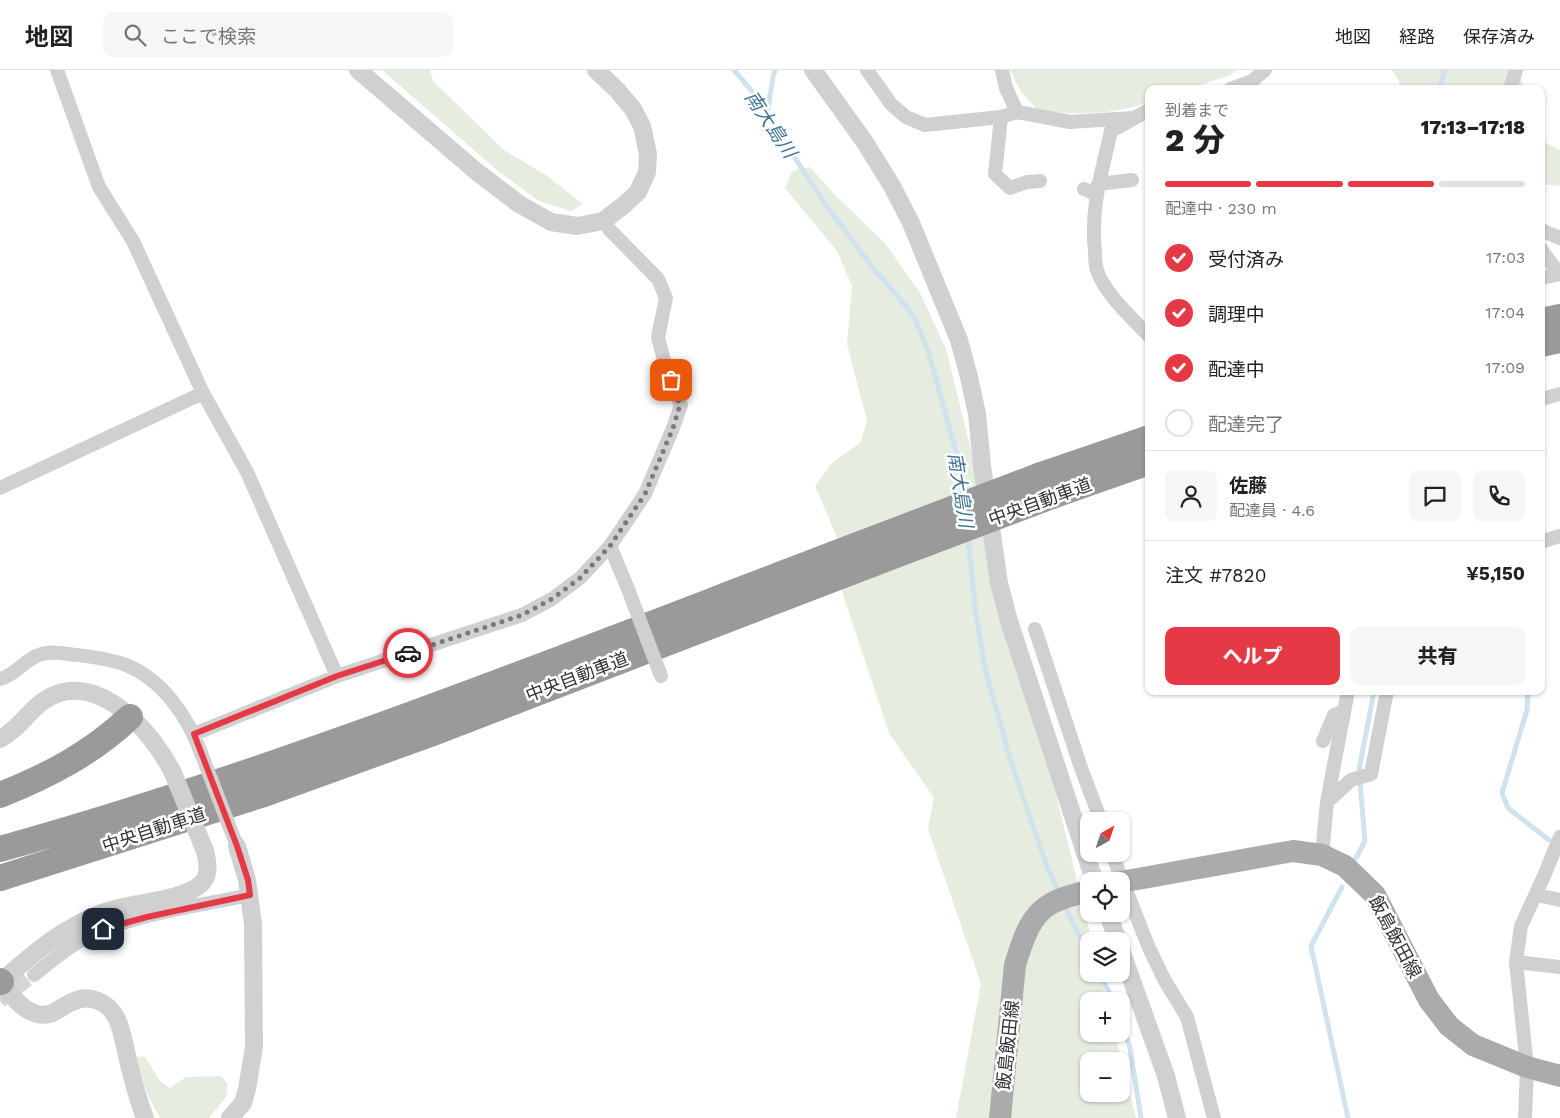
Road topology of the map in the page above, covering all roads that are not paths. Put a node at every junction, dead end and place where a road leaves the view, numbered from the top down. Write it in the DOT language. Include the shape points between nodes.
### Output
graph roads {
  1 [pos="57,70"];
  2 [pos="358,70"];
  3 [pos="596,70"];
  4 [pos="813,70"];
  5 [pos="867,70"];
  6 [pos="1002,70"];
  7 [pos="1265,70"];
  8 [pos="1516,70"];
  9 [pos="1243,85"];
  10 [pos="1511,85"];
  11 [pos="1017,112"];
  12 [pos="1145,112"];
  13 [pos="1001,117"];
  14 [pos="1133,118"];
  15 [pos="1132,180"];
  16 [pos="1040,181"];
  17 [pos="1093,189"];
  18 [pos="603,221"];
  19 [pos="1545,232"];
  20 [pos="1560,238"];
  21 [pos="1545,254"];
  22 [pos="1560,274"];
  23 [pos="1545,277"];
  24 [pos="1560,317"];
  25 [pos="1545,320"];
  26 [pos="1145,332"];
  27 [pos="1560,340"];
  28 [pos="1545,343"];
  29 [pos="203,393"];
  30 [pos="1560,394"];
  31 [pos="1545,398"];
  32 [pos="1145,440"];
  33 [pos="1145,463"];
  34 [pos="1046,486"];
  35 [pos="0,488"];
  36 [pos="1560,536"];
  37 [pos="1545,541"];
  38 [pos="610,546"];
  39 [pos="868,553"];
  40 [pos="1035,628"];
  41 [pos="337,676"];
  42 [pos="662,676"];
  43 [pos="0,679"];
  44 [pos="1347,695"];
  45 [pos="1386,695"];
  46 [pos="1344,711"];
  47 [pos="130,717"];
  48 [pos="194,734"];
  49 [pos="0,739"];
  50 [pos="1322,741"];
  51 [pos="0,795"];
  52 [pos="1327,802"];
  53 [pos="1098,812"];
  54 [pos="76,828"];
  55 [pos="1560,837"];
  56 [pos="0,844"];
  57 [pos="237,846"];
  58 [pos="99,848"];
  59 [pos="0,849"];
  60 [pos="1322,855"];
  61 [pos="1089,865"];
  62 [pos="0,878"];
  63 [pos="1130,881"];
  64 [pos="0,890"];
  65 [pos="1080,893"];
  66 [pos="250,895"];
  67 [pos="1536,895"];
  68 [pos="1560,900"];
  69 [pos="1130,902"];
  70 [pos="1516,962"];
  71 [pos="1560,967"];
  72 [pos="34,975"];
  73 [pos="1130,975"];
  74 [pos="0,981"];
  75 [pos="1527,1067"];
  76 [pos="1560,1076"];
  77 [pos="145,1118"];
  78 [pos="230,1118"];
  79 [pos="1000,1118"];
  80 [pos="1176,1118"];
  81 [pos="1214,1118"];
  82 [pos="1525,1118"];
  1 -- 29 [label="street" via="99,187 133,241"];
  2 -- 18 [label="street" via="518,204 551,222 577,226"];
  3 -- 18 [label="street" via="633,109 642,126 648,154 647,172 638,192"];
  4 -- 61 [label="street" via="892,186 911,223 959,340 977,414 999,583"];
  5 -- 13 [label="street" via="891,104 906,117 925,125"];
  6 -- 11 [label="street"];
  7 -- 9 [label="street" via="1252,82"];
  8 -- 10 [label="street"];
  11 -- 13 [label="street"];
  11 -- 14 [label="street" via="1070,122"];
  12 -- 14 [label="street"];
  13 -- 16 [label="street" via="995,174 1010,188"];
  14 -- 17 [label="street" via="1111,131"];
  15 -- 17 [label="street"];
  17 -- 26 [label="street" via="1092,232 1097,270 1107,288"];
  18 -- 38 [label="street" via="658,279 666,298 658,337 680,405 645,494"];
  19 -- 20 [label="street"];
  21 -- 22 [label="street"];
  22 -- 23 [label="street"];
  24 -- 25 [label="highway"];
  27 -- 28 [label="highway"];
  29 -- 35 [label="street"];
  29 -- 41 [label="street" via="247,472"];
  30 -- 31 [label="street"];
  32 -- 34 [label="highway, 中央自動車道"];
  33 -- 34 [label="highway, 中央自動車道"];
  34 -- 39 [label="highway, 中央自動車道, bridge"];
  36 -- 37 [label="street"];
  38 -- 41 [label="street" via="580,578 552,599 522,615"];
  38 -- 42 [label="street, bridge"];
  39 -- 54 [label="highway, 中央自動車道" via="258,768"];
  39 -- 58 [label="highway, 中央自動車道" via="433,733 264,794"];
  40 -- 53 [label="street"];
  41 -- 48 [label="street"];
  43 -- 48 [label="street" via="38,655 49,653 117,662 147,677 160,688"];
  44 -- 46 [label="street"];
  45 -- 52 [label="street" via="1371,774 1351,780"];
  46 -- 50 [label="street" via="1334,715"];
  46 -- 52 [label="street"];
  47 -- 49 [label="street" via="96,695 66,692 37,706"];
  47 -- 51 [label="highway" via="74,761"];
  47 -- 74 [label="street, bridge" via="164,755 173,773 205,851 208,864 202,883 179,895 103,912 80,922 38,949"];
  48 -- 57 [label="street, bridge"];
  52 -- 60 [label="street"];
  54 -- 56 [label="highway"];
  54 -- 59 [label="highway, 中央自動車道"];
  55 -- 67 [label="street"];
  57 -- 66 [label="street"];
  58 -- 62 [label="highway, 中央自動車道"];
  58 -- 64 [label="highway" via="60,868"];
  60 -- 63 [label="main road, 飯島飯田線" via="1293,851"];
  60 -- 75 [label="main road, 飯島飯田線" via="1344,866 1375,895 1429,1000 1449,1026 1473,1045"];
  65 -- 79 [label="main road, 飯島飯田線" via="1051,903 1033,920 1023,942 1015,965"];
  66 -- 72 [label="street" via="103,929 60,954"];
  66 -- 78 [label="street" via="255,949 254,1047 243,1103"];
  67 -- 68 [label="street"];
  67 -- 70 [label="street" via="1522,926"];
  69 -- 81 [label="street" via="1165,981 1187,1017"];
  70 -- 71 [label="street"];
  70 -- 75 [label="street"];
  73 -- 80 [label="street" via="1166,1076"];
  74 -- 77 [label="street" via="27,1010 38,1014 50,1015 72,1001 84,998 102,1002 109,1008 121,1030"];
  75 -- 76 [label="main road, 飯島飯田線"];
  75 -- 82 [label="street"];
}
